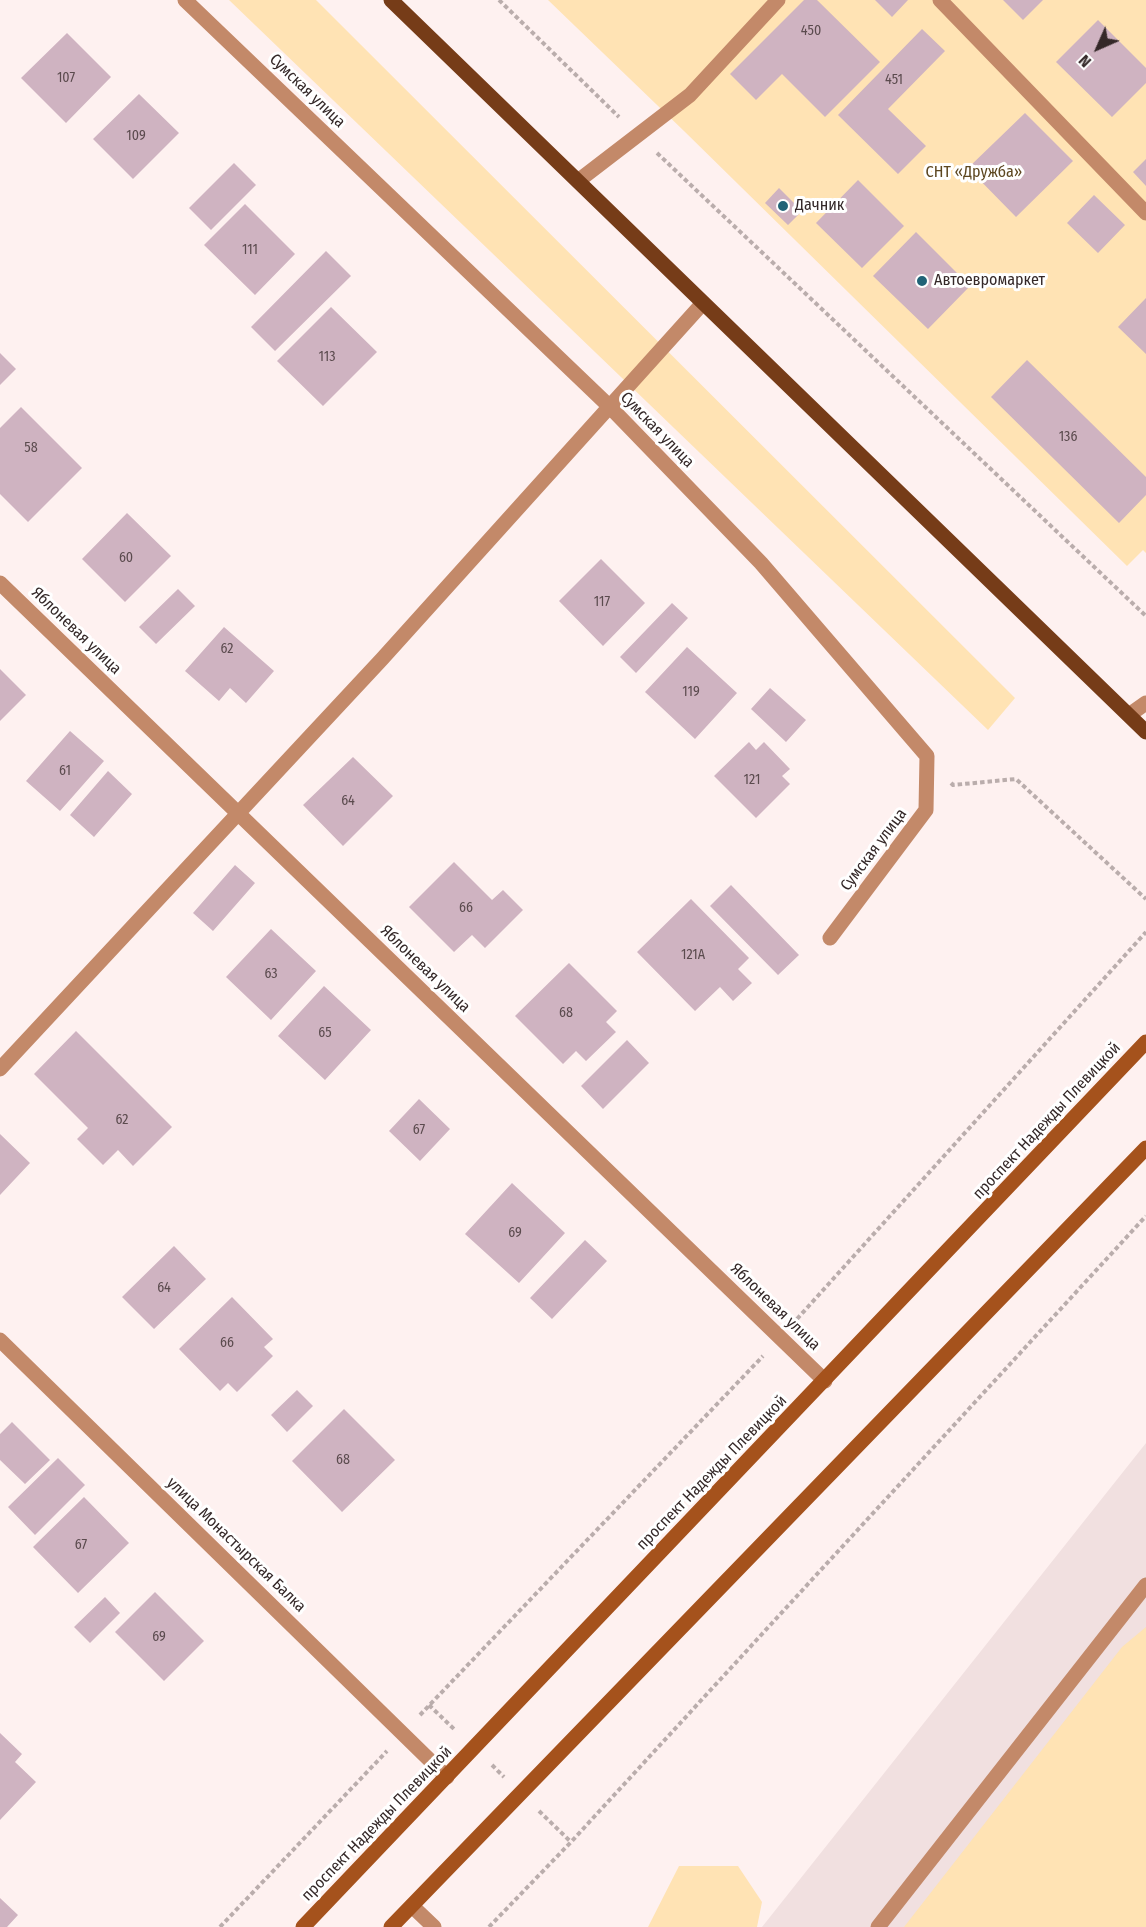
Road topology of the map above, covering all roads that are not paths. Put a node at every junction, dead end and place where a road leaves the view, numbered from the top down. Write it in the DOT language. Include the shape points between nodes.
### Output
graph roads {
  1 [pos="185,0"];
  2 [pos="391,0"];
  3 [pos="778,0"];
  4 [pos="940,0"];
  5 [pos="578,181"];
  6 [pos="1146,213"];
  7 [pos="703,303"];
  8 [pos="610,407"];
  9 [pos="0,583"];
  10 [pos="1146,703"];
  11 [pos="1129,715"];
  12 [pos="1146,732"];
  13 [pos="237,813"];
  14 [pos="830,938"];
  15 [pos="1146,1042"];
  16 [pos="0,1069"];
  17 [pos="1146,1148"];
  18 [pos="0,1340"];
  19 [pos="825,1381"];
  20 [pos="1146,1585"];
  21 [pos="447,1777"];
  22 [pos="412,1906"];
  23 [pos="303,1927"];
  24 [pos="391,1927"];
  25 [pos="434,1927"];
  26 [pos="878,1927"];
  1 -- 8 [label="street, Сумская улица"];
  2 -- 5 [label="main road"];
  3 -- 5 [label="street" via="690,95"];
  4 -- 6 [label="street"];
  5 -- 7 [label="main road"];
  7 -- 8 [label="street"];
  7 -- 11 [label="main road"];
  8 -- 13 [label="street"];
  8 -- 14 [label="street, Сумская улица" via="761,563 927,756 926,810"];
  9 -- 13 [label="street, Яблоневая улица"];
  10 -- 11 [label="street"];
  11 -- 12 [label="main road"];
  13 -- 16 [label="street"];
  13 -- 19 [label="street, Яблоневая улица"];
  15 -- 19 [label="main road, проспект Надежды Плевицкой"];
  17 -- 22 [label="main road"];
  18 -- 21 [label="street, улица Монастырская Балка"];
  19 -- 21 [label="main road, проспект Надежды Плевицкой"];
  20 -- 26 [label="street"];
  21 -- 23 [label="main road, проспект Надежды Плевицкой"];
  22 -- 24 [label="main road"];
  22 -- 25 [label="street"];
}
